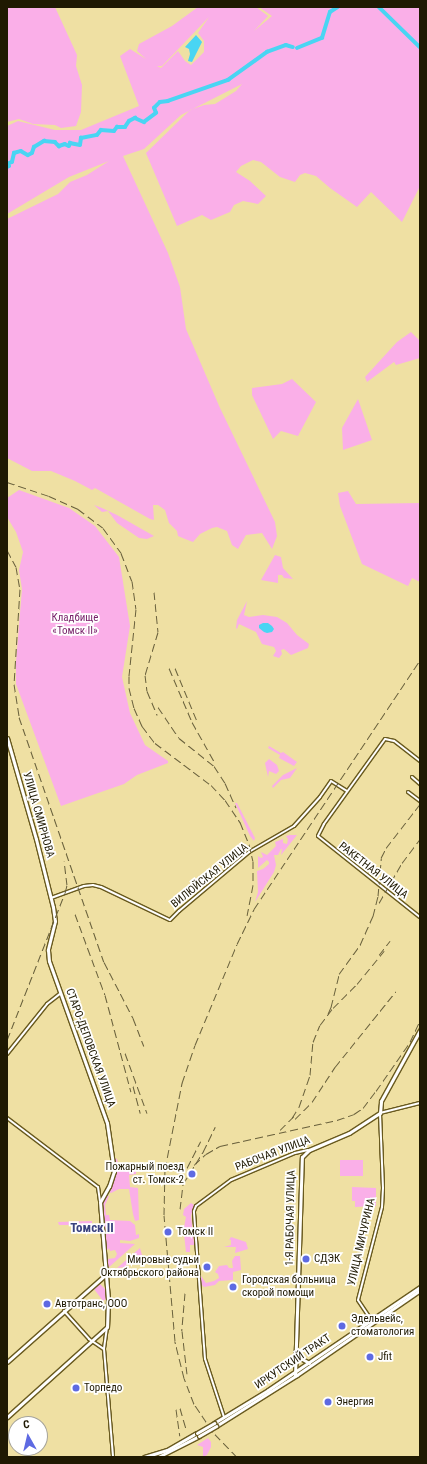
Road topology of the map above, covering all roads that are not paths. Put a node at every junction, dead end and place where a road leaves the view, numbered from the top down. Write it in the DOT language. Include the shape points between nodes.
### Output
graph roads {
  1 [pos="7,738"];
  2 [pos="420,761"];
  3 [pos="412,777"];
  4 [pos="420,784"];
  5 [pos="347,791"];
  6 [pos="408,792"];
  7 [pos="420,801"];
  8 [pos="51,898"];
  9 [pos="420,918"];
  10 [pos="60,994"];
  11 [pos="420,1030"];
  12 [pos="7,1054"];
  13 [pos="420,1103"];
  14 [pos="380,1113"];
  15 [pos="7,1118"];
  16 [pos="296,1153"];
  17 [pos="302,1154"];
  18 [pos="100,1202"];
  19 [pos="105,1275"];
  20 [pos="97,1282"];
  21 [pos="106,1286"];
  22 [pos="420,1287"];
  23 [pos="420,1290"];
  24 [pos="64,1311"];
  25 [pos="372,1321"];
  26 [pos="107,1327"];
  27 [pos="91,1341"];
  28 [pos="104,1349"];
  29 [pos="297,1355"];
  30 [pos="7,1362"];
  31 [pos="309,1362"];
  32 [pos="313,1364"];
  33 [pos="296,1371"];
  34 [pos="295,1376"];
  35 [pos="7,1417"];
  36 [pos="224,1417"];
  37 [pos="215,1424"];
  38 [pos="198,1434"];
  39 [pos="113,1457"];
  40 [pos="144,1457"];
  41 [pos="158,1457"];
  1 -- 8 [label="main road, УЛИЦА СМИРНОВА"];
  2 -- 5 [label="street" via="387,738 382,741"];
  3 -- 4 [label="street"];
  5 -- 8 [label="street, ВИЛЮЙСКАЯ УЛИЦА" via="331,781 297,823 249,852 170,920 101,887 88,886"];
  5 -- 9 [label="street, РАКЕТНАЯ УЛИЦА" via="318,836"];
  6 -- 7 [label="street"];
  8 -- 10 [label="main road, СТАРО-ДЕПОВСКАЯ УЛИЦА" via="55,921 48,955"];
  10 -- 12 [label="street" via="44,1008"];
  10 -- 18 [label="main road, СТАРО-ДЕПОВСКАЯ УЛИЦА" via="109,1130 114,1172 110,1186"];
  11 -- 14 [label="main road, УЛИЦА МИЧУРИНА" via="381,1101"];
  13 -- 14 [label="street"];
  14 -- 17 [label="main road, РАБОЧАЯ УЛИЦА" via="346,1134"];
  14 -- 25 [label="street, УЛИЦА МИЧУРИНА" via="382,1207 358,1300"];
  15 -- 18 [label="street" via="98,1187"];
  16 -- 17 [label="street"];
  16 -- 17 [label="street, РАБОЧАЯ УЛИЦА"];
  16 -- 36 [label="street, РАБОЧАЯ УЛИЦА" via="231,1180 196,1206 194,1211 205,1359"];
  17 -- 29 [label="main road, 1-Я РАБОЧАЯ УЛИЦА"];
  18 -- 19 [label="main road"];
  19 -- 20 [label="main road"];
  19 -- 21 [label="main road"];
  20 -- 21 [label="main road"];
  20 -- 24 [label="main road"];
  21 -- 26 [label="main road"];
  22 -- 25 [label="main road, ИРКУТСКИЙ ТРАКТ"];
  23 -- 25 [label="main road, ИРКУТСКИЙ ТРАКТ"];
  24 -- 27 [label="street"];
  24 -- 30 [label="main road"];
  25 -- 31 [label="main road, ИРКУТСКИЙ ТРАКТ"];
  25 -- 32 [label="main road, ИРКУТСКИЙ ТРАКТ"];
  26 -- 27 [label="main road"];
  26 -- 28 [label="street"];
  27 -- 28 [label="street"];
  27 -- 35 [label="main road"];
  28 -- 39 [label="street"];
  29 -- 31 [label="main road"];
  29 -- 33 [label="main road, 1-Я РАБОЧАЯ УЛИЦА"];
  31 -- 32 [label="main road"];
  31 -- 33 [label="main road, ИРКУТСКИЙ ТРАКТ"];
  32 -- 34 [label="main road, ИРКУТСКИЙ ТРАКТ"];
  33 -- 34 [label="main road, 1-Я РАБОЧАЯ УЛИЦА"];
  33 -- 36 [label="main road, ИРКУТСКИЙ ТРАКТ"];
  34 -- 37 [label="main road, ИРКУТСКИЙ ТРАКТ"];
  36 -- 37 [label="main road, ИРКУТСКИЙ ТРАКТ"];
  37 -- 38 [label="main road, bridge"];
  38 -- 40 [label="main road" via="167,1450"];
  38 -- 41 [label="main road"];
}
